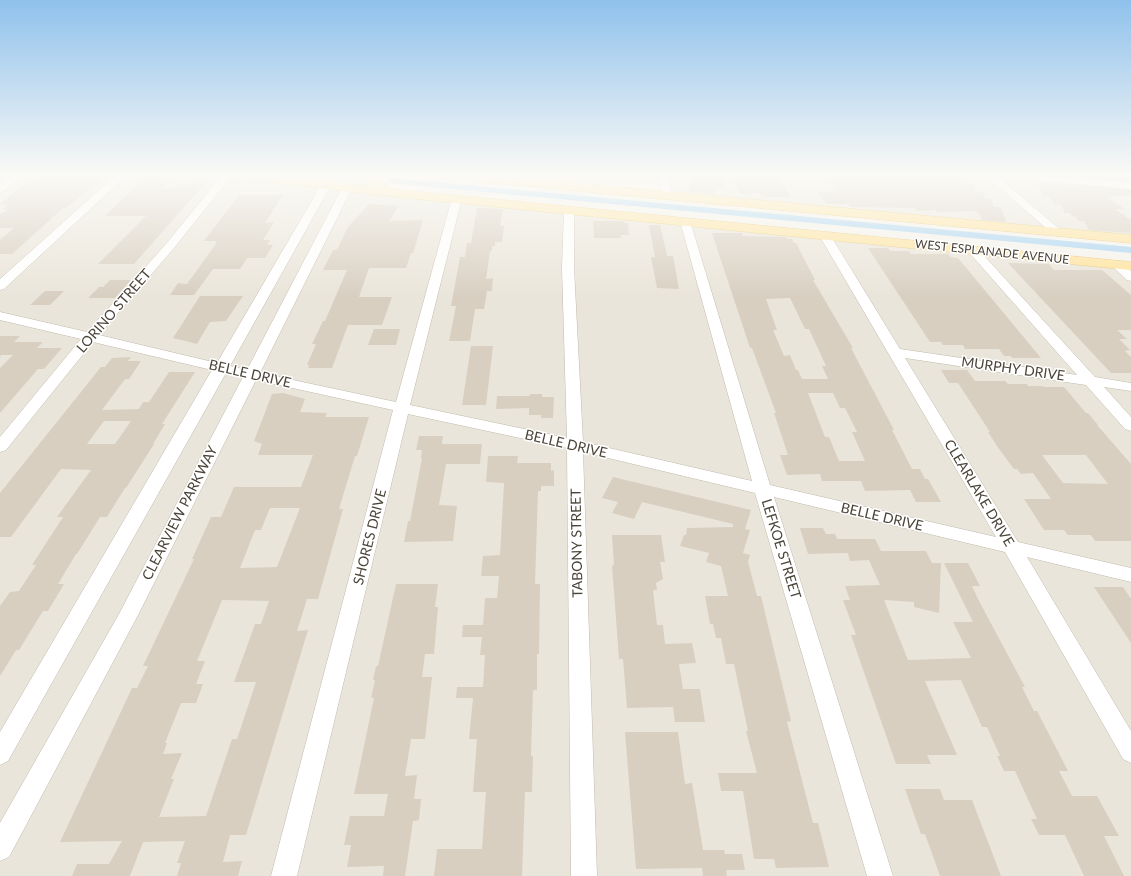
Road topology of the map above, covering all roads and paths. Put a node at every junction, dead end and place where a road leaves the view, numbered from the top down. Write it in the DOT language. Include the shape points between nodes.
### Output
graph roads {
  1 [pos="78,215"];
  2 [pos="195,215"];
  3 [pos="309,215"];
  4 [pos="333,215"];
  5 [pos="453,215"];
  6 [pos="569,215"];
  7 [pos="617,215"];
  8 [pos="872,215"];
  9 [pos="1038,215"];
  10 [pos="686,222"];
  11 [pos="1058,232"];
  12 [pos="1075,234"];
  13 [pos="825,236"];
  14 [pos="1131,239"];
  15 [pos="1131,246"];
  16 [pos="973,250"];
  17 [pos="1011,254"];
  18 [pos="1131,261"];
  19 [pos="1116,264"];
  20 [pos="1131,266"];
  21 [pos="1131,277"];
  22 [pos="0,286"];
  23 [pos="0,316"];
  24 [pos="90,338"];
  25 [pos="895,352"];
  26 [pos="222,368"];
  27 [pos="252,375"];
  28 [pos="1092,381"];
  29 [pos="1131,387"];
  30 [pos="402,407"];
  31 [pos="1131,426"];
  32 [pos="575,445"];
  33 [pos="0,447"];
  34 [pos="763,490"];
  35 [pos="1012,548"];
  36 [pos="1131,575"];
  37 [pos="1131,752"];
  38 [pos="0,754"];
  39 [pos="0,848"];
  40 [pos="284,876"];
  41 [pos="584,876"];
  42 [pos="880,876"];
  1 -- 22 [label="street"];
  2 -- 24 [label="street, LORINO STREET"];
  3 -- 26 [label="street"];
  4 -- 27 [label="street, CLEARVIEW PARKWAY"];
  5 -- 30 [label="street, SHORES DRIVE"];
  6 -- 32 [label="street, TABONY STREET" via="568,268"];
  7 -- 10 [label="main road, WEST ESPLANADE AVENUE"];
  8 -- 11 [label="main road, WEST ESPLANADE AVENUE"];
  9 -- 11 [label="street"];
  10 -- 13 [label="main road, WEST ESPLANADE AVENUE"];
  10 -- 34 [label="street, LEFKOE STREET"];
  11 -- 12 [label="main road, WEST ESPLANADE AVENUE"];
  12 -- 14 [label="main road, WEST ESPLANADE AVENUE"];
  12 -- 15 [label="main road"];
  13 -- 16 [label="main road, WEST ESPLANADE AVENUE"];
  13 -- 25 [label="street, CLEARLAKE DRIVE"];
  16 -- 17 [label="main road, WEST ESPLANADE AVENUE"];
  16 -- 28 [label="street"];
  17 -- 18 [label="main road"];
  17 -- 19 [label="main road, WEST ESPLANADE AVENUE"];
  19 -- 20 [label="main road, WEST ESPLANADE AVENUE"];
  19 -- 21 [label="street"];
  23 -- 24 [label="street, BELLE DRIVE"];
  24 -- 26 [label="street, BELLE DRIVE"];
  24 -- 33 [label="street, LORINO STREET"];
  25 -- 28 [label="street, MURPHY DRIVE"];
  25 -- 35 [label="street, CLEARLAKE DRIVE"];
  26 -- 27 [label="street, BELLE DRIVE"];
  26 -- 38 [label="street"];
  27 -- 30 [label="street, BELLE DRIVE"];
  27 -- 39 [label="street, CLEARVIEW PARKWAY" via="127,617"];
  28 -- 29 [label="street, MURPHY DRIVE"];
  28 -- 31 [label="street"];
  30 -- 32 [label="street, BELLE DRIVE"];
  30 -- 40 [label="street, SHORES DRIVE"];
  32 -- 34 [label="street, BELLE DRIVE"];
  32 -- 41 [label="street, TABONY STREET"];
  34 -- 35 [label="street, BELLE DRIVE"];
  34 -- 42 [label="street, LEFKOE STREET"];
  35 -- 36 [label="street, BELLE DRIVE"];
  35 -- 37 [label="street, CLEARLAKE DRIVE"];
}
